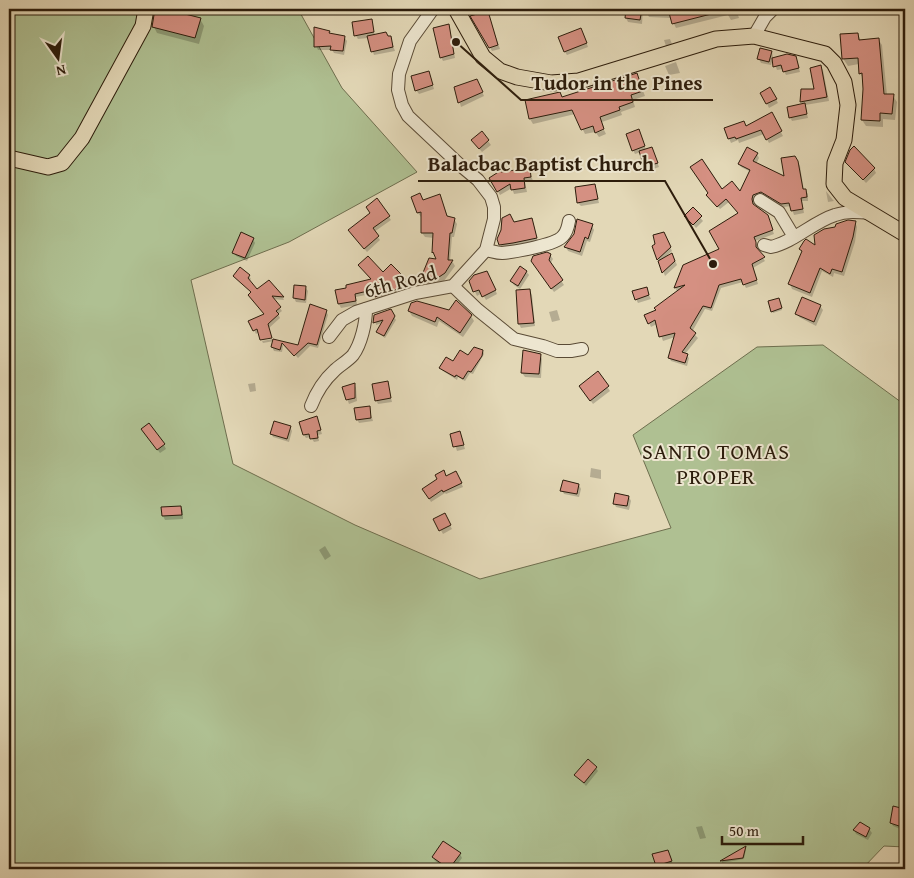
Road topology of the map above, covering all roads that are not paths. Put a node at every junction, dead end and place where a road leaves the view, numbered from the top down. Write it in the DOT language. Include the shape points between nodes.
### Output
graph roads {
  1 [pos="146,9"];
  2 [pos="433,9"];
  3 [pos="456,9"];
  4 [pos="773,9"];
  5 [pos="754,36"];
  6 [pos="9,158"];
  7 [pos="760,200"];
  8 [pos="873,214"];
  9 [pos="569,221"];
  10 [pos="904,232"];
  11 [pos="794,237"];
  12 [pos="764,245"];
  13 [pos="486,250"];
  14 [pos="453,286"];
  15 [pos="366,310"];
  16 [pos="329,337"];
  17 [pos="582,348"];
  18 [pos="311,406"];
  1 -- 6 [label="main road" via="143,26 87,129 62,163 48,167"];
  2 -- 13 [label="street, 6th Road" via="410,41 400,68 398,90 408,116 478,180 491,197 494,219"];
  3 -- 5 [label="main road" via="483,57 500,71 551,83 579,81 716,39"];
  4 -- 5 [label="street"];
  5 -- 8 [label="main road" via="825,54 834,62 844,82 848,105 844,140 835,163 834,184 845,198"];
  7 -- 11 [label="street" via="779,212"];
  8 -- 10 [label="main road"];
  8 -- 11 [label="street" via="854,212 833,216"];
  9 -- 13 [label="street" via="564,236 550,244 503,253"];
  11 -- 12 [label="street" via="775,246"];
  13 -- 14 [label="street, 6th Road"];
  14 -- 15 [label="street, 6th Road" via="416,293"];
  14 -- 17 [label="street" via="514,339 557,351"];
  15 -- 16 [label="street, 6th Road" via="342,320"];
  15 -- 18 [label="street" via="358,346 316,393"];
}
